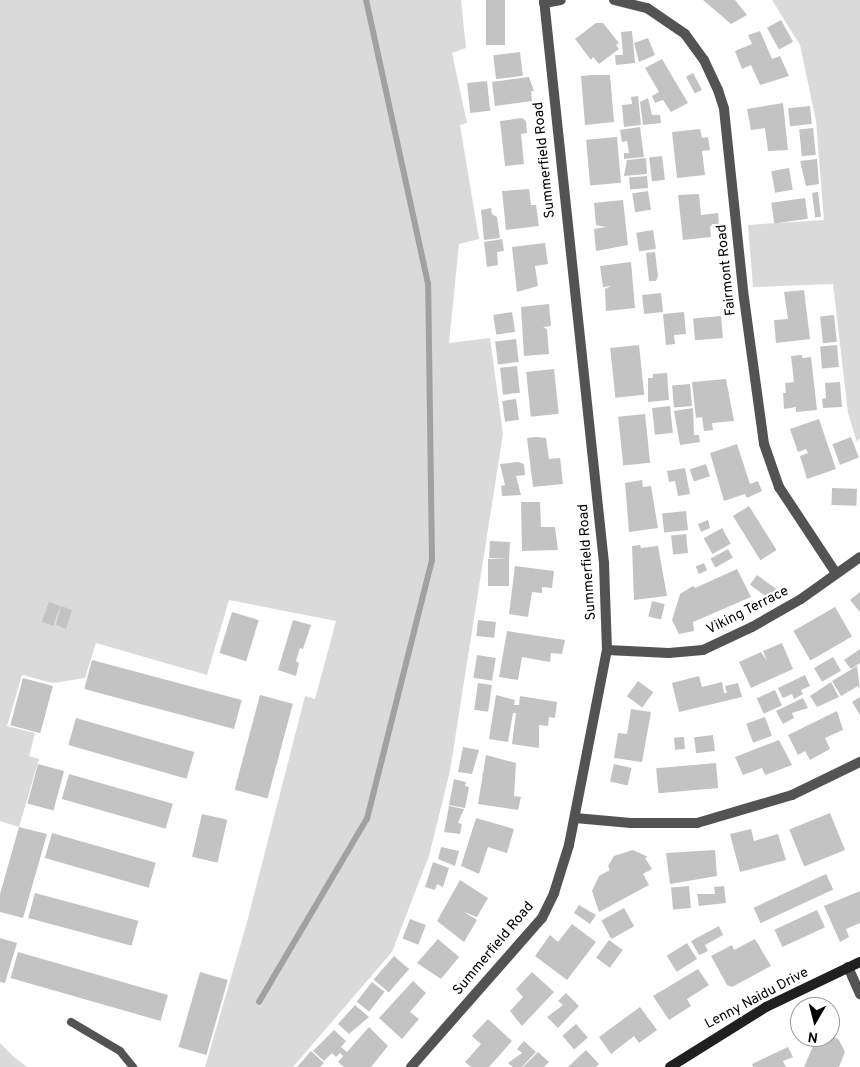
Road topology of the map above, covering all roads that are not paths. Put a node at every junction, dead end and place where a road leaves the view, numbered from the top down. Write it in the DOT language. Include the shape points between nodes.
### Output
graph roads {
  1 [pos="561,0"];
  2 [pos="614,0"];
  3 [pos="544,2"];
  4 [pos="860,557"];
  5 [pos="836,573"];
  6 [pos="607,650"];
  7 [pos="860,762"];
  8 [pos="574,818"];
  9 [pos="860,962"];
  10 [pos="848,967"];
  11 [pos="860,994"];
  12 [pos="72,1022"];
  13 [pos="133,1067"];
  14 [pos="411,1067"];
  15 [pos="670,1067"];
  1 -- 3 [label="street"];
  2 -- 5 [label="street, Fairmont Road" via="647,8 685,34 704,60 718,90 724,109 745,306 764,444 779,487"];
  3 -- 6 [label="street, Summerfield Road" via="604,563"];
  4 -- 5 [label="street, Viking Terrace"];
  5 -- 6 [label="street, Viking Terrace" via="769,618 703,650 669,654"];
  6 -- 8 [label="street, Summerfield Road"];
  7 -- 8 [label="street" via="792,795 697,823 631,824"];
  8 -- 14 [label="street, Summerfield Road" via="554,893 542,918"];
  9 -- 10 [label="street, Lenny Naidu Drive"];
  10 -- 11 [label="street"];
  10 -- 15 [label="street, Lenny Naidu Drive" via="766,1007"];
  12 -- 13 [label="lane" via="120,1051"];
}
